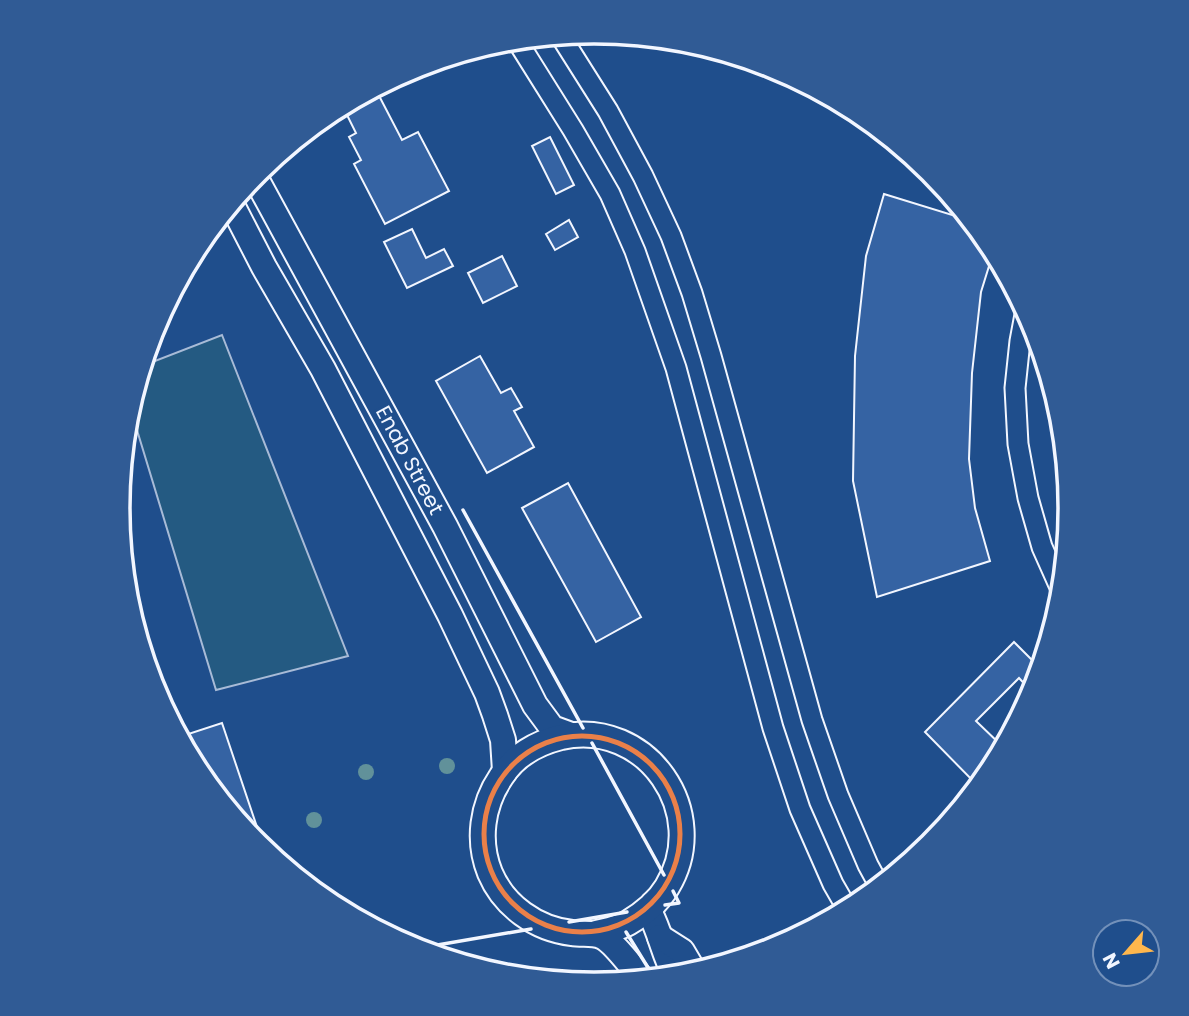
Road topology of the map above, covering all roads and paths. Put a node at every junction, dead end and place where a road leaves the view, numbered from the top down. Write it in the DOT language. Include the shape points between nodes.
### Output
graph roads {
  1 [pos="566,45"];
  2 [pos="523,50"];
  3 [pos="260,186"];
  4 [pos="236,213"];
  5 [pos="1022,329"];
  6 [pos="1054,574"];
  7 [pos="571,735"];
  8 [pos="505,771"];
  9 [pos="875,878"];
  10 [pos="842,900"];
  11 [pos="653,905"];
  12 [pos="593,934"];
  13 [pos="660,937"];
  14 [pos="620,954"];
  15 [pos="689,962"];
  16 [pos="670,966"];
  17 [pos="635,970"];
  18 [pos="625,971"];
  1 -- 9 [label="street" via="608,111 671,236 711,356 812,720 838,795"];
  2 -- 10 [label="street" via="610,194 635,251 676,369 773,729 800,809"];
  3 -- 7 [label="street, Enab Street" via="421,480 535,705 552,728"];
  4 -- 8 [label="street, Enab Street" via="450,615 495,715"];
  5 -- 6 [label="street" via="1015,388 1018,444 1028,498"];
  7 -- 8 [label="street" via="546,741"];
  7 -- 11 [label="street" via="612,739 631,747 661,774 672,791 682,830 681,851 666,889"];
  8 -- 12 [label="street" via="483,820 485,856 499,890 540,925"];
  11 -- 12 [label="street" via="626,925"];
  11 -- 13 [label="street" via="650,913"];
  12 -- 14 [label="street" via="605,937"];
  13 -- 15 [label="street" via="682,951"];
  13 -- 16 [label="street"];
  14 -- 17 [label="street"];
  14 -- 18 [label="street"];
}
